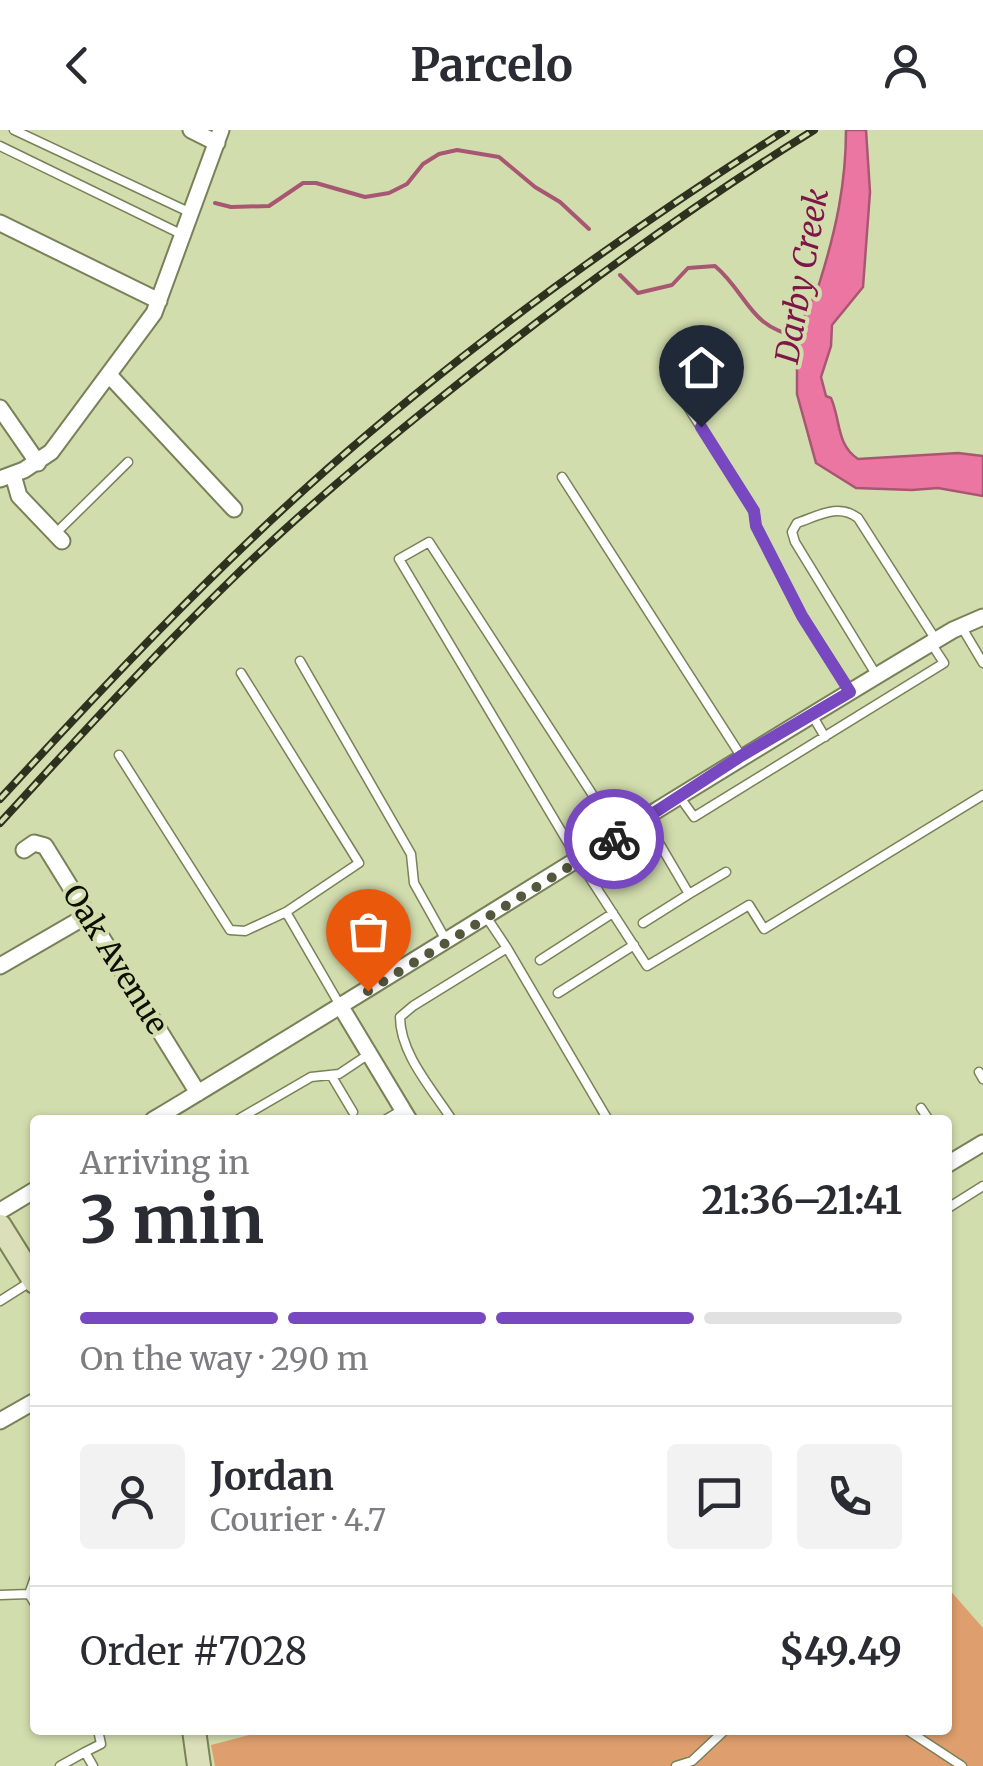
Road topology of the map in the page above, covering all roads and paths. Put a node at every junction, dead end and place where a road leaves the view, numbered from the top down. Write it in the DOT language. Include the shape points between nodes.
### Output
graph roads {
  1 [pos="14,130"];
  2 [pos="191,130"];
  3 [pos="219,136"];
  4 [pos="0,146"];
  5 [pos="192,213"];
  6 [pos="0,223"];
  7 [pos="183,236"];
  8 [pos="159,301"];
  9 [pos="110,376"];
  10 [pos="683,399"];
  11 [pos="0,408"];
  12 [pos="38,462"];
  13 [pos="128,462"];
  14 [pos="6,477"];
  15 [pos="562,477"];
  16 [pos="234,509"];
  17 [pos="59,537"];
  18 [pos="983,617"];
  19 [pos="961,626"];
  20 [pos="933,642"];
  21 [pos="300,661"];
  22 [pos="983,663"];
  23 [pos="241,673"];
  24 [pos="877,676"];
  25 [pos="850,692"];
  26 [pos="812,715"];
  27 [pos="825,737"];
  28 [pos="119,755"];
  29 [pos="741,756"];
  30 [pos="983,795"];
  31 [pos="680,796"];
  32 [pos="645,818"];
  33 [pos="618,836"];
  34 [pos="24,850"];
  35 [pos="579,861"];
  36 [pos="726,872"];
  37 [pos="689,894"];
  38 [pos="286,912"];
  39 [pos="613,913"];
  40 [pos="88,914"];
  41 [pos="487,918"];
  42 [pos="643,923"];
  43 [pos="447,942"];
  44 [pos="634,945"];
  45 [pos="507,948"];
  46 [pos="540,960"];
  47 [pos="0,966"];
  48 [pos="558,993"];
  49 [pos="341,1007"];
  50 [pos="369,1054"];
  51 [pos="331,1075"];
  52 [pos="198,1093"];
  53 [pos="921,1108"];
  54 [pos="354,1112"];
  55 [pos="161,1115"];
  56 [pos="245,1115"];
  57 [pos="406,1115"];
  58 [pos="449,1115"];
  59 [pos="605,1115"];
  60 [pos="925,1115"];
  61 [pos="983,1143"];
  62 [pos="952,1157"];
  63 [pos="983,1186"];
  64 [pos="30,1193"];
  65 [pos="952,1205"];
  66 [pos="0,1211"];
  67 [pos="0,1226"];
  68 [pos="30,1275"];
  69 [pos="30,1283"];
  70 [pos="0,1301"];
  71 [pos="30,1404"];
  72 [pos="0,1421"];
  73 [pos="30,1591"];
  74 [pos="29,1594"];
  75 [pos="0,1595"];
  76 [pos="99,1735"];
  77 [pos="195,1735"];
  78 [pos="720,1735"];
  79 [pos="915,1735"];
  80 [pos="709,1745"];
  81 [pos="86,1752"];
  82 [pos="60,1766"];
  83 [pos="93,1766"];
  84 [pos="199,1766"];
  85 [pos="676,1766"];
  86 [pos="699,1766"];
  87 [pos="962,1766"];
  1 -- 5 [label="lane"];
  2 -- 3 [label="street"];
  3 -- 5 [label="street"];
  4 -- 7 [label="lane"];
  5 -- 7 [label="street"];
  6 -- 8 [label="street"];
  7 -- 8 [label="street"];
  8 -- 9 [label="street"];
  9 -- 12 [label="street"];
  9 -- 16 [label="street"];
  10 -- 25 [label="lane" via="754,511 802,616"];
  11 -- 12 [label="street"];
  12 -- 14 [label="street"];
  13 -- 17 [label="lane"];
  14 -- 17 [label="street"];
  15 -- 29 [label="lane"];
  18 -- 19 [label="street"];
  19 -- 20 [label="street"];
  19 -- 22 [label="lane"];
  20 -- 24 [label="street"];
  20 -- 24 [label="lane" via="858,518 835,510 797,524 795,542"];
  20 -- 27 [label="lane" via="944,663"];
  21 -- 43 [label="lane" via="411,854 414,883"];
  23 -- 38 [label="lane" via="359,864"];
  24 -- 25 [label="street"];
  25 -- 26 [label="street"];
  26 -- 27 [label="lane"];
  26 -- 29 [label="street"];
  27 -- 31 [label="lane" via="694,817"];
  28 -- 38 [label="lane" via="230,930 244,932"];
  29 -- 31 [label="street"];
  30 -- 44 [label="lane" via="764,929 749,905 647,966"];
  31 -- 32 [label="street"];
  32 -- 33 [label="street"];
  32 -- 37 [label="lane"];
  33 -- 35 [label="street"];
  33 -- 35 [label="lane" via="428,542 399,559"];
  34 -- 40 [label="street, Oak Avenue" via="34,843 45,846"];
  35 -- 39 [label="lane"];
  35 -- 41 [label="street"];
  36 -- 37 [label="lane"];
  37 -- 42 [label="lane"];
  38 -- 49 [label="lane"];
  39 -- 44 [label="lane"];
  39 -- 46 [label="lane"];
  40 -- 47 [label="street"];
  40 -- 52 [label="street, Oak Avenue"];
  41 -- 43 [label="street"];
  41 -- 45 [label="lane"];
  43 -- 49 [label="street"];
  44 -- 48 [label="lane"];
  45 -- 58 [label="lane" via="400,1017 411,1056"];
  45 -- 59 [label="lane"];
  49 -- 50 [label="street"];
  49 -- 52 [label="street"];
  50 -- 51 [label="lane"];
  50 -- 57 [label="street"];
  51 -- 54 [label="lane"];
  51 -- 56 [label="lane" via="311,1076"];
  52 -- 55 [label="street"];
  53 -- 60 [label="lane"];
  61 -- 62 [label="street"];
  63 -- 65 [label="lane"];
  64 -- 66 [label="street"];
  67 -- 68 [label="street"];
  69 -- 70 [label="lane"];
  71 -- 72 [label="street"];
  73 -- 74 [label="lane"];
  74 -- 75 [label="lane"];
  76 -- 81 [label="lane" via="101,1744"];
  77 -- 84 [label="street"];
  78 -- 80 [label="lane"];
  79 -- 87 [label="lane"];
  80 -- 85 [label="lane"];
  80 -- 86 [label="lane"];
  81 -- 82 [label="lane"];
  81 -- 83 [label="lane"];
}
